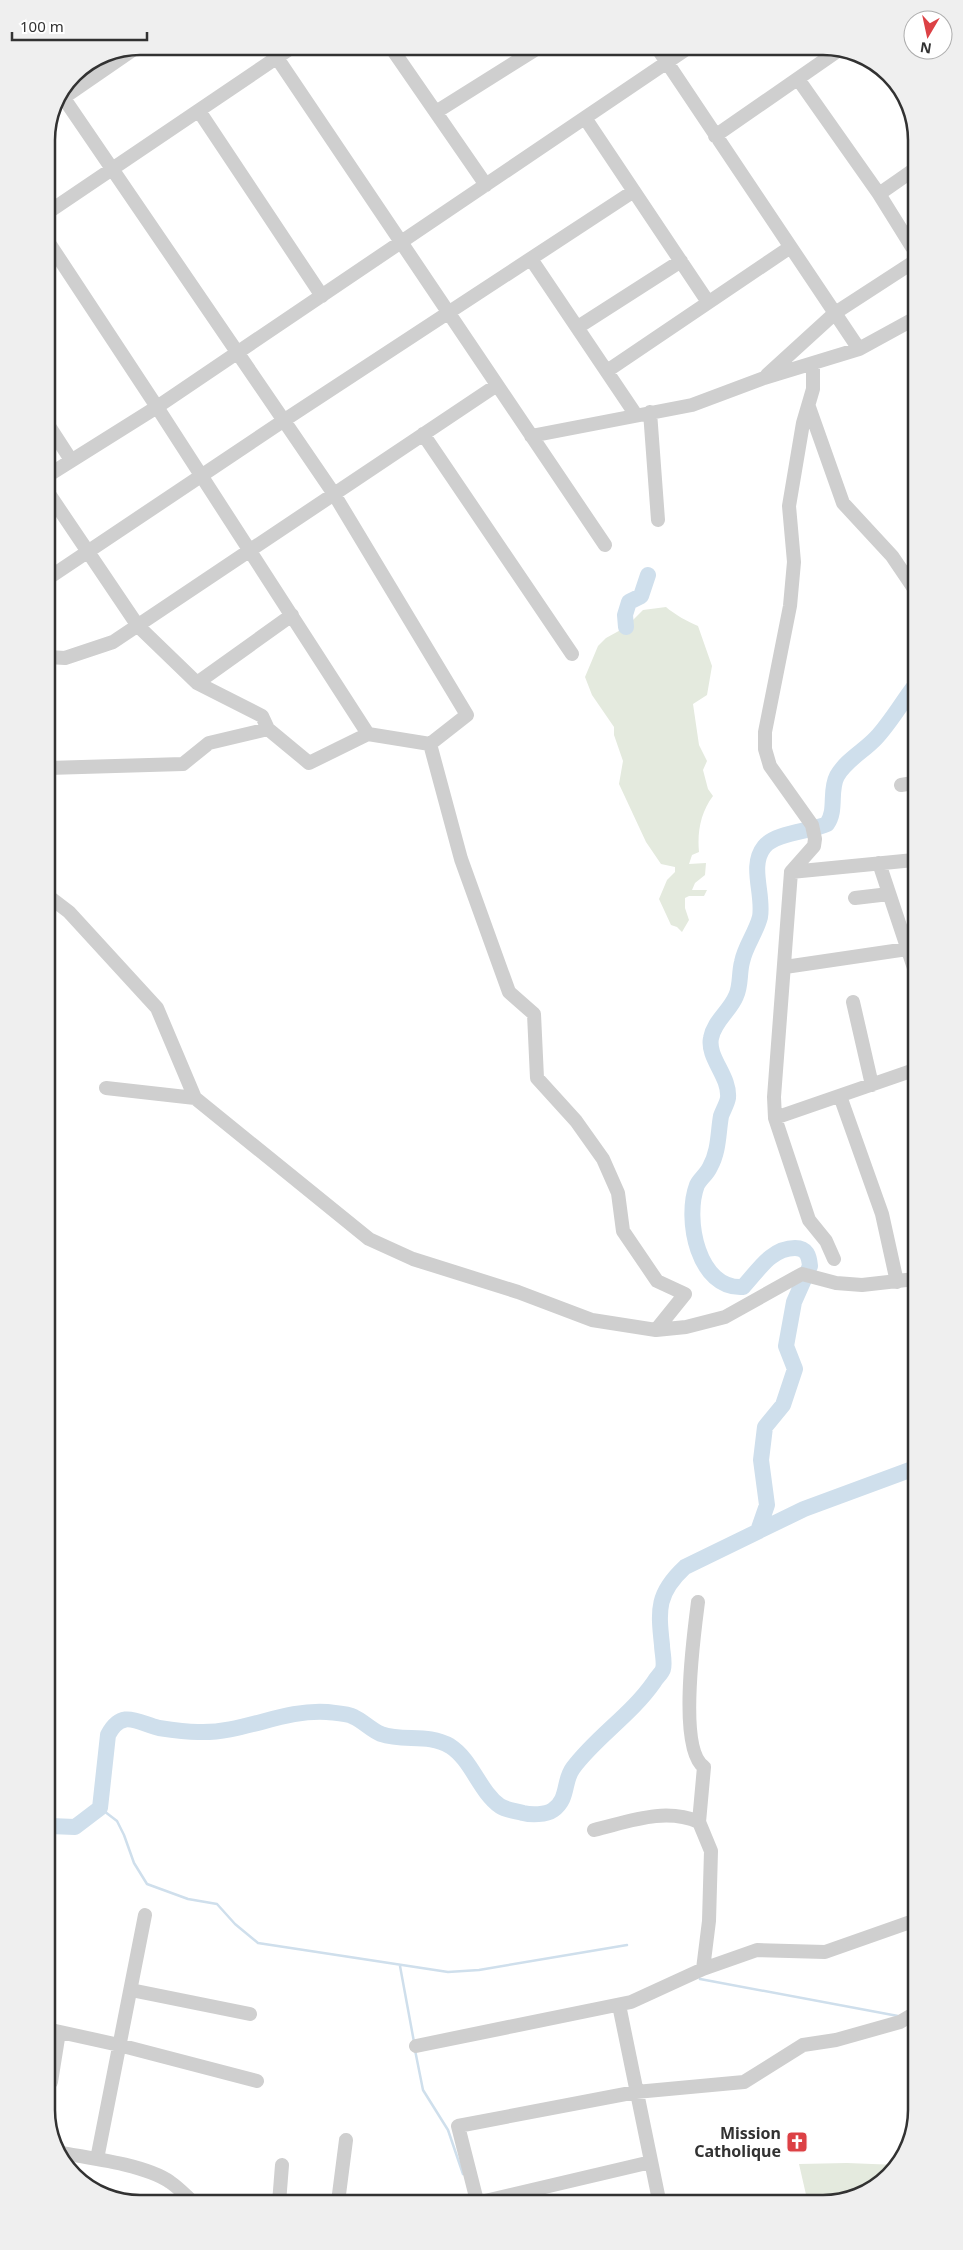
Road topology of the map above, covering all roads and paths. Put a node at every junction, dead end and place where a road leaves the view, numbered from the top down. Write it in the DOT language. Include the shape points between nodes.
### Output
graph roads {
  1 [pos="275,55"];
  2 [pos="281,55"];
  3 [pos="396,55"];
  4 [pos="525,55"];
  5 [pos="662,55"];
  6 [pos="678,55"];
  7 [pos="831,56"];
  8 [pos="121,58"];
  9 [pos="277,58"];
  10 [pos="667,63"];
  11 [pos="798,79"];
  12 [pos="71,92"];
  13 [pos="65,101"];
  14 [pos="199,111"];
  15 [pos="436,112"];
  16 [pos="585,118"];
  17 [pos="715,136"];
  18 [pos="113,170"];
  19 [pos="908,174"];
  20 [pos="486,185"];
  21 [pos="634,191"];
  22 [pos="880,194"];
  23 [pos="55,208"];
  24 [pos="908,240"];
  25 [pos="401,242"];
  26 [pos="789,248"];
  27 [pos="55,252"];
  28 [pos="531,258"];
  29 [pos="681,261"];
  30 [pos="908,266"];
  31 [pos="322,296"];
  32 [pos="708,302"];
  33 [pos="835,313"];
  34 [pos="449,314"];
  35 [pos="908,322"];
  36 [pos="578,328"];
  37 [pos="859,348"];
  38 [pos="237,353"];
  39 [pos="813,363"];
  40 [pos="607,371"];
  41 [pos="764,378"];
  42 [pos="497,385"];
  43 [pos="157,407"];
  44 [pos="809,407"];
  45 [pos="643,414"];
  46 [pos="284,421"];
  47 [pos="423,434"];
  48 [pos="55,435"];
  49 [pos="531,436"];
  50 [pos="71,460"];
  51 [pos="55,471"];
  52 [pos="202,476"];
  53 [pos="334,494"];
  54 [pos="55,503"];
  55 [pos="658,520"];
  56 [pos="605,545"];
  57 [pos="250,551"];
  58 [pos="88,552"];
  59 [pos="55,574"];
  60 [pos="908,580"];
  61 [pos="292,616"];
  62 [pos="138,626"];
  63 [pos="572,654"];
  64 [pos="55,657"];
  65 [pos="196,683"];
  66 [pos="268,729"];
  67 [pos="368,734"];
  68 [pos="430,744"];
  69 [pos="55,768"];
  70 [pos="908,861"];
  71 [pos="879,863"];
  72 [pos="792,872"];
  73 [pos="889,894"];
  74 [pos="855,898"];
  75 [pos="55,901"];
  76 [pos="908,941"];
  77 [pos="908,948"];
  78 [pos="785,967"];
  79 [pos="853,1002"];
  80 [pos="908,1072"];
  81 [pos="872,1085"];
  82 [pos="106,1088"];
  83 [pos="840,1096"];
  84 [pos="195,1098"];
  85 [pos="775,1118"];
  86 [pos="834,1259"];
  87 [pos="908,1280"];
  88 [pos="896,1282"];
  89 [pos="656,1330"];
  90 [pos="698,1602"];
  91 [pos="699,1822"];
  92 [pos="594,1830"];
  93 [pos="145,1915"];
  94 [pos="908,1923"];
  95 [pos="704,1969"];
  96 [pos="130,1990"];
  97 [pos="619,2005"];
  98 [pos="250,2014"];
  99 [pos="908,2017"];
  100 [pos="55,2031"];
  101 [pos="120,2045"];
  102 [pos="416,2046"];
  103 [pos="257,2081"];
  104 [pos="636,2092"];
  105 [pos="346,2140"];
  106 [pos="68,2154"];
  107 [pos="97,2159"];
  108 [pos="650,2162"];
  109 [pos="282,2165"];
  110 [pos="185,2195"];
  111 [pos="277,2195"];
  112 [pos="339,2195"];
  113 [pos="475,2195"];
  114 [pos="510,2195"];
  115 [pos="657,2195"];
  1 -- 9 [label="street"];
  2 -- 9 [label="street"];
  3 -- 15 [label="street"];
  4 -- 15 [label="street"];
  5 -- 10 [label="street"];
  6 -- 10 [label="street"];
  7 -- 11 [label="street"];
  8 -- 12 [label="street"];
  9 -- 14 [label="street"];
  9 -- 25 [label="street"];
  10 -- 16 [label="street"];
  10 -- 17 [label="street"];
  11 -- 17 [label="street"];
  11 -- 22 [label="street"];
  13 -- 18 [label="street"];
  14 -- 18 [label="street"];
  14 -- 31 [label="street"];
  15 -- 20 [label="street"];
  16 -- 20 [label="street"];
  16 -- 21 [label="street"];
  17 -- 26 [label="street"];
  18 -- 23 [label="street"];
  18 -- 38 [label="street"];
  19 -- 22 [label="street"];
  20 -- 25 [label="street"];
  21 -- 28 [label="street"];
  21 -- 29 [label="street"];
  22 -- 24 [label="street"];
  25 -- 31 [label="street"];
  25 -- 34 [label="street"];
  26 -- 32 [label="street"];
  26 -- 33 [label="street"];
  27 -- 43 [label="street"];
  28 -- 34 [label="street"];
  28 -- 36 [label="street"];
  29 -- 32 [label="street"];
  29 -- 36 [label="street"];
  30 -- 33 [label="street"];
  31 -- 38 [label="street"];
  32 -- 40 [label="street"];
  33 -- 37 [label="street"];
  33 -- 41 [label="street"];
  34 -- 42 [label="street"];
  34 -- 46 [label="street"];
  35 -- 37 [label="street"];
  36 -- 40 [label="street"];
  37 -- 39 [label="street"];
  38 -- 43 [label="street"];
  38 -- 46 [label="street"];
  39 -- 41 [label="street"];
  39 -- 44 [label="street"];
  40 -- 45 [label="street"];
  41 -- 45 [label="street" via="692,405"];
  42 -- 47 [label="street"];
  42 -- 49 [label="street"];
  43 -- 50 [label="street"];
  43 -- 52 [label="street"];
  44 -- 60 [label="street" via="843,503 892,556"];
  44 -- 72 [label="street" via="803,423 789,506 794,562 790,606 765,741 770,766 814,832 814,846"];
  45 -- 49 [label="street"];
  45 -- 55 [label="street"];
  46 -- 52 [label="street"];
  46 -- 53 [label="street"];
  47 -- 53 [label="street"];
  47 -- 63 [label="street"];
  48 -- 50 [label="street"];
  49 -- 56 [label="street"];
  50 -- 51 [label="street"];
  52 -- 57 [label="street"];
  52 -- 58 [label="street"];
  53 -- 57 [label="street"];
  53 -- 68 [label="street" via="467,715"];
  54 -- 58 [label="street"];
  57 -- 61 [label="street"];
  57 -- 62 [label="street"];
  58 -- 59 [label="street"];
  58 -- 62 [label="street"];
  61 -- 65 [label="street"];
  61 -- 67 [label="street"];
  62 -- 64 [label="street" via="113,642 65,658"];
  62 -- 65 [label="street"];
  65 -- 66 [label="street" via="262,716"];
  66 -- 67 [label="street" via="309,763"];
  66 -- 69 [label="street" via="209,743 183,764"];
  67 -- 68 [label="street"];
  68 -- 89 [label="street" via="461,859 509,992 534,1014 537,1078 576,1121 604,1159 618,1193 622,1232 657,1282 684,1294"];
  70 -- 71 [label="street"];
  71 -- 72 [label="street"];
  71 -- 73 [label="street"];
  72 -- 78 [label="street"];
  73 -- 74 [label="street"];
  73 -- 76 [label="street"];
  75 -- 84 [label="street" via="69,912 157,1008"];
  77 -- 78 [label="street"];
  78 -- 85 [label="street"];
  79 -- 81 [label="street"];
  80 -- 81 [label="street"];
  81 -- 83 [label="street"];
  82 -- 84 [label="street"];
  83 -- 85 [label="street"];
  83 -- 88 [label="street" via="882,1214"];
  84 -- 89 [label="street" via="369,1239 413,1259 518,1292 592,1320"];
  85 -- 86 [label="street" via="809,1220 826,1241"];
  87 -- 88 [label="street"];
  88 -- 89 [label="street" via="836,1283 808,1274 725,1317 686,1327"];
  90 -- 91 [label="street" via="690,1681 690,1738 705,1774"];
  91 -- 92 [label="street" via="686,1817 650,1816"];
  91 -- 95 [label="street" via="711,1851"];
  93 -- 96 [label="street"];
  94 -- 95 [label="street" via="825,1952 762,1950"];
  95 -- 97 [label="street"];
  96 -- 98 [label="street"];
  96 -- 101 [label="street"];
  97 -- 102 [label="street"];
  97 -- 104 [label="street"];
  99 -- 104 [label="street" via="836,2040 803,2045 744,2082"];
  100 -- 101 [label="street"];
  101 -- 103 [label="street"];
  101 -- 107 [label="street"];
  104 -- 108 [label="street"];
  104 -- 113 [label="street" via="458,2126"];
  105 -- 112 [label="street"];
  106 -- 107 [label="street"];
  107 -- 110 [label="street" via="154,2173"];
  108 -- 114 [label="street"];
  108 -- 115 [label="street"];
  109 -- 111 [label="street"];
}
